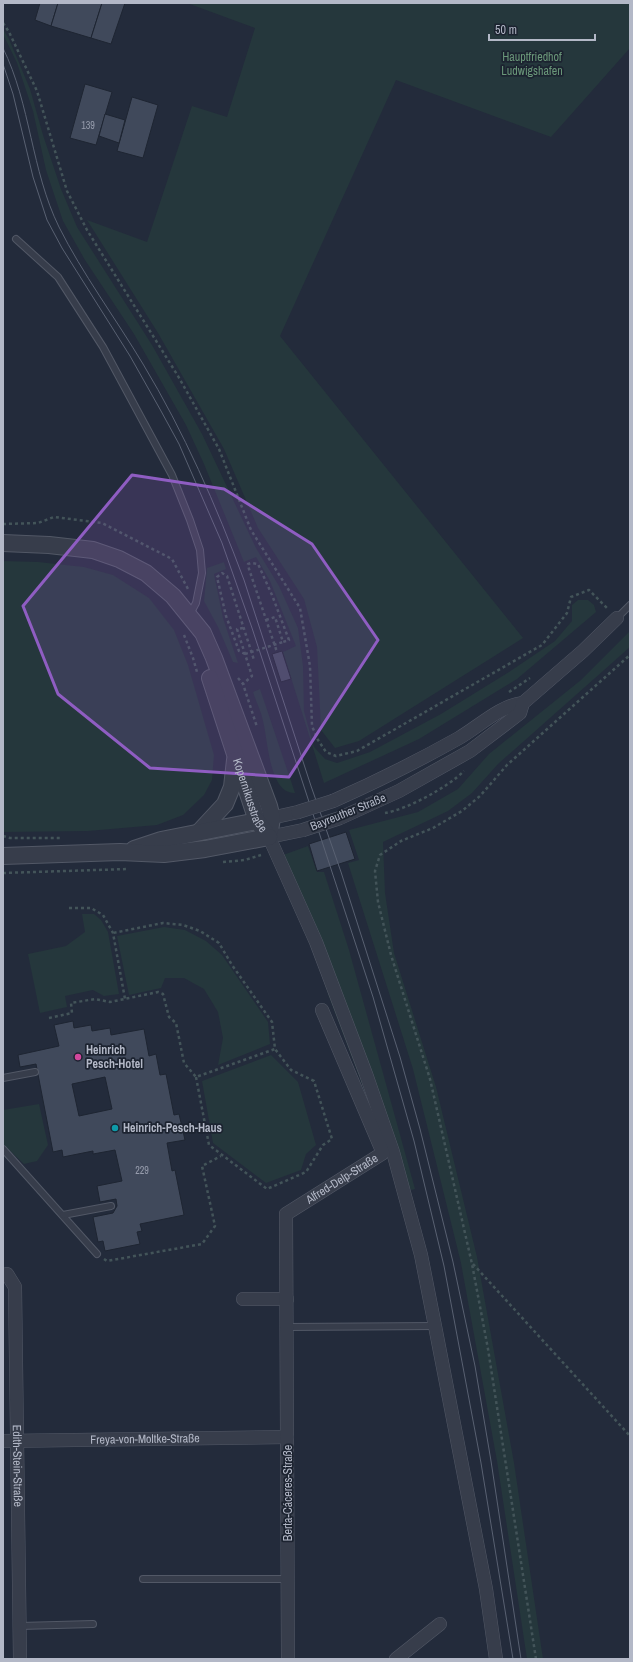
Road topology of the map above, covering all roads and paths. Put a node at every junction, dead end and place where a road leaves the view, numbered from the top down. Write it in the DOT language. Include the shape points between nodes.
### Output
graph roads {
  1 [pos="3,23"];
  2 [pos="16,239"];
  3 [pos="3,543"];
  4 [pos="630,605"];
  5 [pos="613,614"];
  6 [pos="603,615"];
  7 [pos="189,616"];
  8 [pos="266,620"];
  9 [pos="243,628"];
  10 [pos="284,642"];
  11 [pos="277,652"];
  12 [pos="245,654"];
  13 [pos="630,655"];
  14 [pos="254,660"];
  15 [pos="530,677"];
  16 [pos="243,684"];
  17 [pos="506,694"];
  18 [pos="523,703"];
  19 [pos="235,753"];
  20 [pos="265,819"];
  21 [pos="199,832"];
  22 [pos="3,836"];
  23 [pos="269,837"];
  24 [pos="63,838"];
  25 [pos="120,852"];
  26 [pos="3,856"];
  27 [pos="69,908"];
  28 [pos="112,933"];
  29 [pos="125,999"];
  30 [pos="322,1010"];
  31 [pos="49,1018"];
  32 [pos="275,1049"];
  33 [pos="35,1072"];
  34 [pos="3,1078"];
  35 [pos="196,1078"];
  36 [pos="3,1149"];
  37 [pos="222,1156"];
  38 [pos="111,1206"];
  39 [pos="63,1215"];
  40 [pos="98,1254"];
  41 [pos="472,1264"];
  42 [pos="7,1274"];
  43 [pos="243,1299"];
  44 [pos="287,1299"];
  45 [pos="435,1326"];
  46 [pos="287,1327"];
  47 [pos="630,1436"];
  48 [pos="287,1437"];
  49 [pos="17,1440"];
  50 [pos="3,1441"];
  51 [pos="143,1579"];
  52 [pos="288,1579"];
  53 [pos="93,1624"];
  54 [pos="440,1624"];
  55 [pos="20,1626"];
  56 [pos="20,1659"];
  57 [pos="288,1659"];
  58 [pos="396,1659"];
  59 [pos="496,1659"];
  60 [pos="536,1659"];
  1 -- 5 [label="path" via="37,91 67,191 86,230 178,376 218,449 251,530 300,608 310,666 312,726 326,752 336,756 357,751 542,645 567,612 571,597 589,590"];
  2 -- 7 [label="lane" via="58,277 103,347 172,474 200,550 202,573 196,603"];
  3 -- 7 [label="street, Kopernikusstraße" via="94,550 120,559 146,573 173,596"];
  4 -- 5 [label="lane, Bayreuther Straße"];
  5 -- 6 [label="path"];
  5 -- 18 [label="street, Bayreuther Straße" via="583,651"];
  7 -- 19 [label="street, Kopernikusstraße"];
  7 -- 20 [label="street, Kopernikusstraße" via="202,632 214,658"];
  8 -- 10 [label="path" via="275,617"];
  8 -- 10 [label="path" via="249,570 248,564 251,563 258,564 272,595 289,640"];
  8 -- 11 [label="path"];
  9 -- 12 [label="path" via="236,629"];
  9 -- 12 [label="path" via="227,576 219,574 226,616 239,651"];
  9 -- 14 [label="path"];
  10 -- 12 [label="path, bridge"];
  12 -- 16 [label="path" via="252,676"];
  13 -- 41 [label="path" via="507,765 480,796 433,828 401,841 380,854 375,871 378,902 391,955 430,1079"];
  15 -- 17 [label="path"];
  18 -- 20 [label="street, Bayreuther Straße, bridge" via="512,704 447,744 333,801"];
  18 -- 23 [label="street, Bayreuther Straße, bridge" via="520,713 470,751 399,791 340,818 303,830"];
  19 -- 20 [label="street, Kopernikusstraße"];
  19 -- 21 [label="street" via="232,787 225,804"];
  20 -- 21 [label="street, Bayreuther Straße"];
  20 -- 23 [label="street, Kopernikusstraße"];
  21 -- 25 [label="street, Bayreuther Straße"];
  22 -- 24 [label="path"];
  23 -- 25 [label="street, Bayreuther Straße" via="171,853"];
  23 -- 45 [label="street" via="316,942 391,1145 421,1255"];
  25 -- 26 [label="street, Bayreuther Straße"];
  27 -- 28 [label="path" via="91,908 104,915"];
  28 -- 29 [label="path"];
  28 -- 32 [label="path" via="163,923 183,925 200,931 219,943 272,1022"];
  29 -- 31 [label="path" via="110,1002 95,999 71,1003 72,1013"];
  29 -- 35 [label="path" via="158,992 163,994 169,1017 176,1023 184,1063"];
  30 -- 44 [label="street, Alfred-Delp-Straße" via="383,1153 286,1214"];
  32 -- 35 [label="path"];
  32 -- 37 [label="path" via="291,1070 314,1081 332,1139 323,1145 306,1172 267,1189"];
  33 -- 34 [label="lane"];
  35 -- 37 [label="path" via="209,1145"];
  36 -- 39 [label="lane"];
  37 -- 40 [label="path" via="202,1166 215,1226 202,1244 107,1261"];
  38 -- 39 [label="lane"];
  39 -- 40 [label="lane"];
  41 -- 47 [label="path"];
  41 -- 60 [label="path" via="488,1349"];
  42 -- 49 [label="street, Edith-Stein-Straße" via="15,1287"];
  43 -- 44 [label="street"];
  44 -- 46 [label="street, Alfred-Delp-Straße"];
  45 -- 46 [label="lane"];
  45 -- 59 [label="street" via="486,1589"];
  46 -- 48 [label="street, Berta-Cáceres-Straße"];
  48 -- 49 [label="street, Freya-von-Moltke-Straße"];
  48 -- 52 [label="street, Berta-Cáceres-Straße"];
  49 -- 50 [label="street, Freya-von-Moltke-Straße"];
  49 -- 55 [label="street, Edith-Stein-Straße"];
  51 -- 52 [label="lane"];
  52 -- 57 [label="street, Berta-Cáceres-Straße"];
  53 -- 55 [label="lane"];
  54 -- 58 [label="street"];
  55 -- 56 [label="street, Edith-Stein-Straße"];
}
